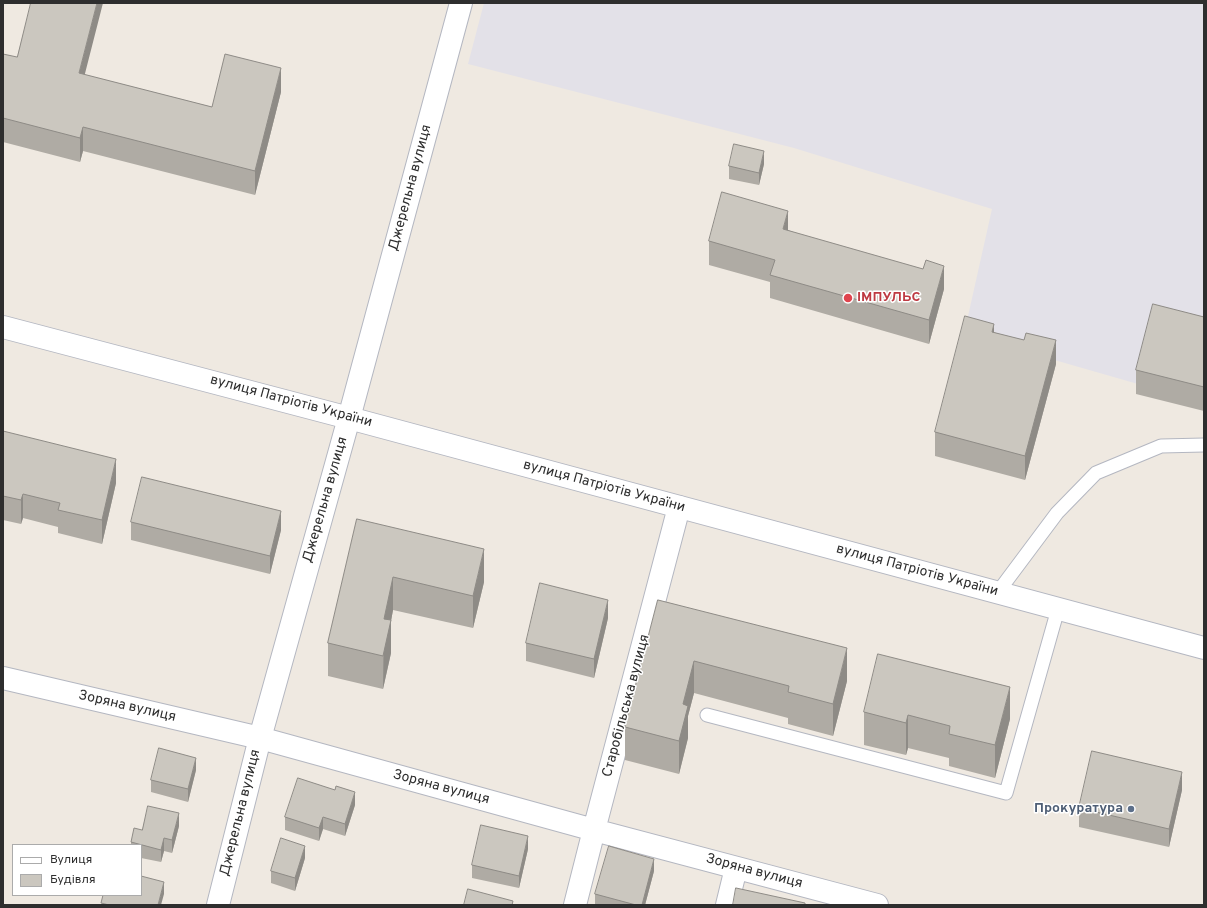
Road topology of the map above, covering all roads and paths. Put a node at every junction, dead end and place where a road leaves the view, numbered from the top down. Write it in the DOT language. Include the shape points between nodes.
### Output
graph roads {
  1 [pos="461,3"];
  2 [pos="3,327"];
  3 [pos="349,418"];
  4 [pos="1204,445"];
  5 [pos="679,507"];
  6 [pos="998,592"];
  7 [pos="1058,609"];
  8 [pos="1204,648"];
  9 [pos="3,678"];
  10 [pos="707,715"];
  11 [pos="260,738"];
  12 [pos="594,830"];
  13 [pos="736,868"];
  14 [pos="218,905"];
  15 [pos="575,905"];
  16 [pos="727,905"];
  17 [pos="877,905"];
  1 -- 3 [label="street, Джерельна вулиця"];
  2 -- 3 [label="street, вулиця Патріотів України"];
  3 -- 5 [label="street, вулиця Патріотів України"];
  3 -- 11 [label="street, Джерельна вулиця"];
  4 -- 6 [label="lane" via="1161,446 1096,472 1056,512"];
  5 -- 6 [label="street, вулиця Патріотів України"];
  5 -- 12 [label="street, Старобільська вулиця"];
  6 -- 7 [label="street, вулиця Патріотів України"];
  7 -- 8 [label="street, вулиця Патріотів України"];
  7 -- 10 [label="lane" via="1006,794"];
  9 -- 11 [label="street, Зоряна вулиця"];
  11 -- 12 [label="street, Зоряна вулиця"];
  11 -- 14 [label="street, Джерельна вулиця"];
  12 -- 13 [label="street, Зоряна вулиця"];
  12 -- 15 [label="street, Старобільська вулиця"];
  13 -- 16 [label="street"];
  13 -- 17 [label="street, Зоряна вулиця"];
}
